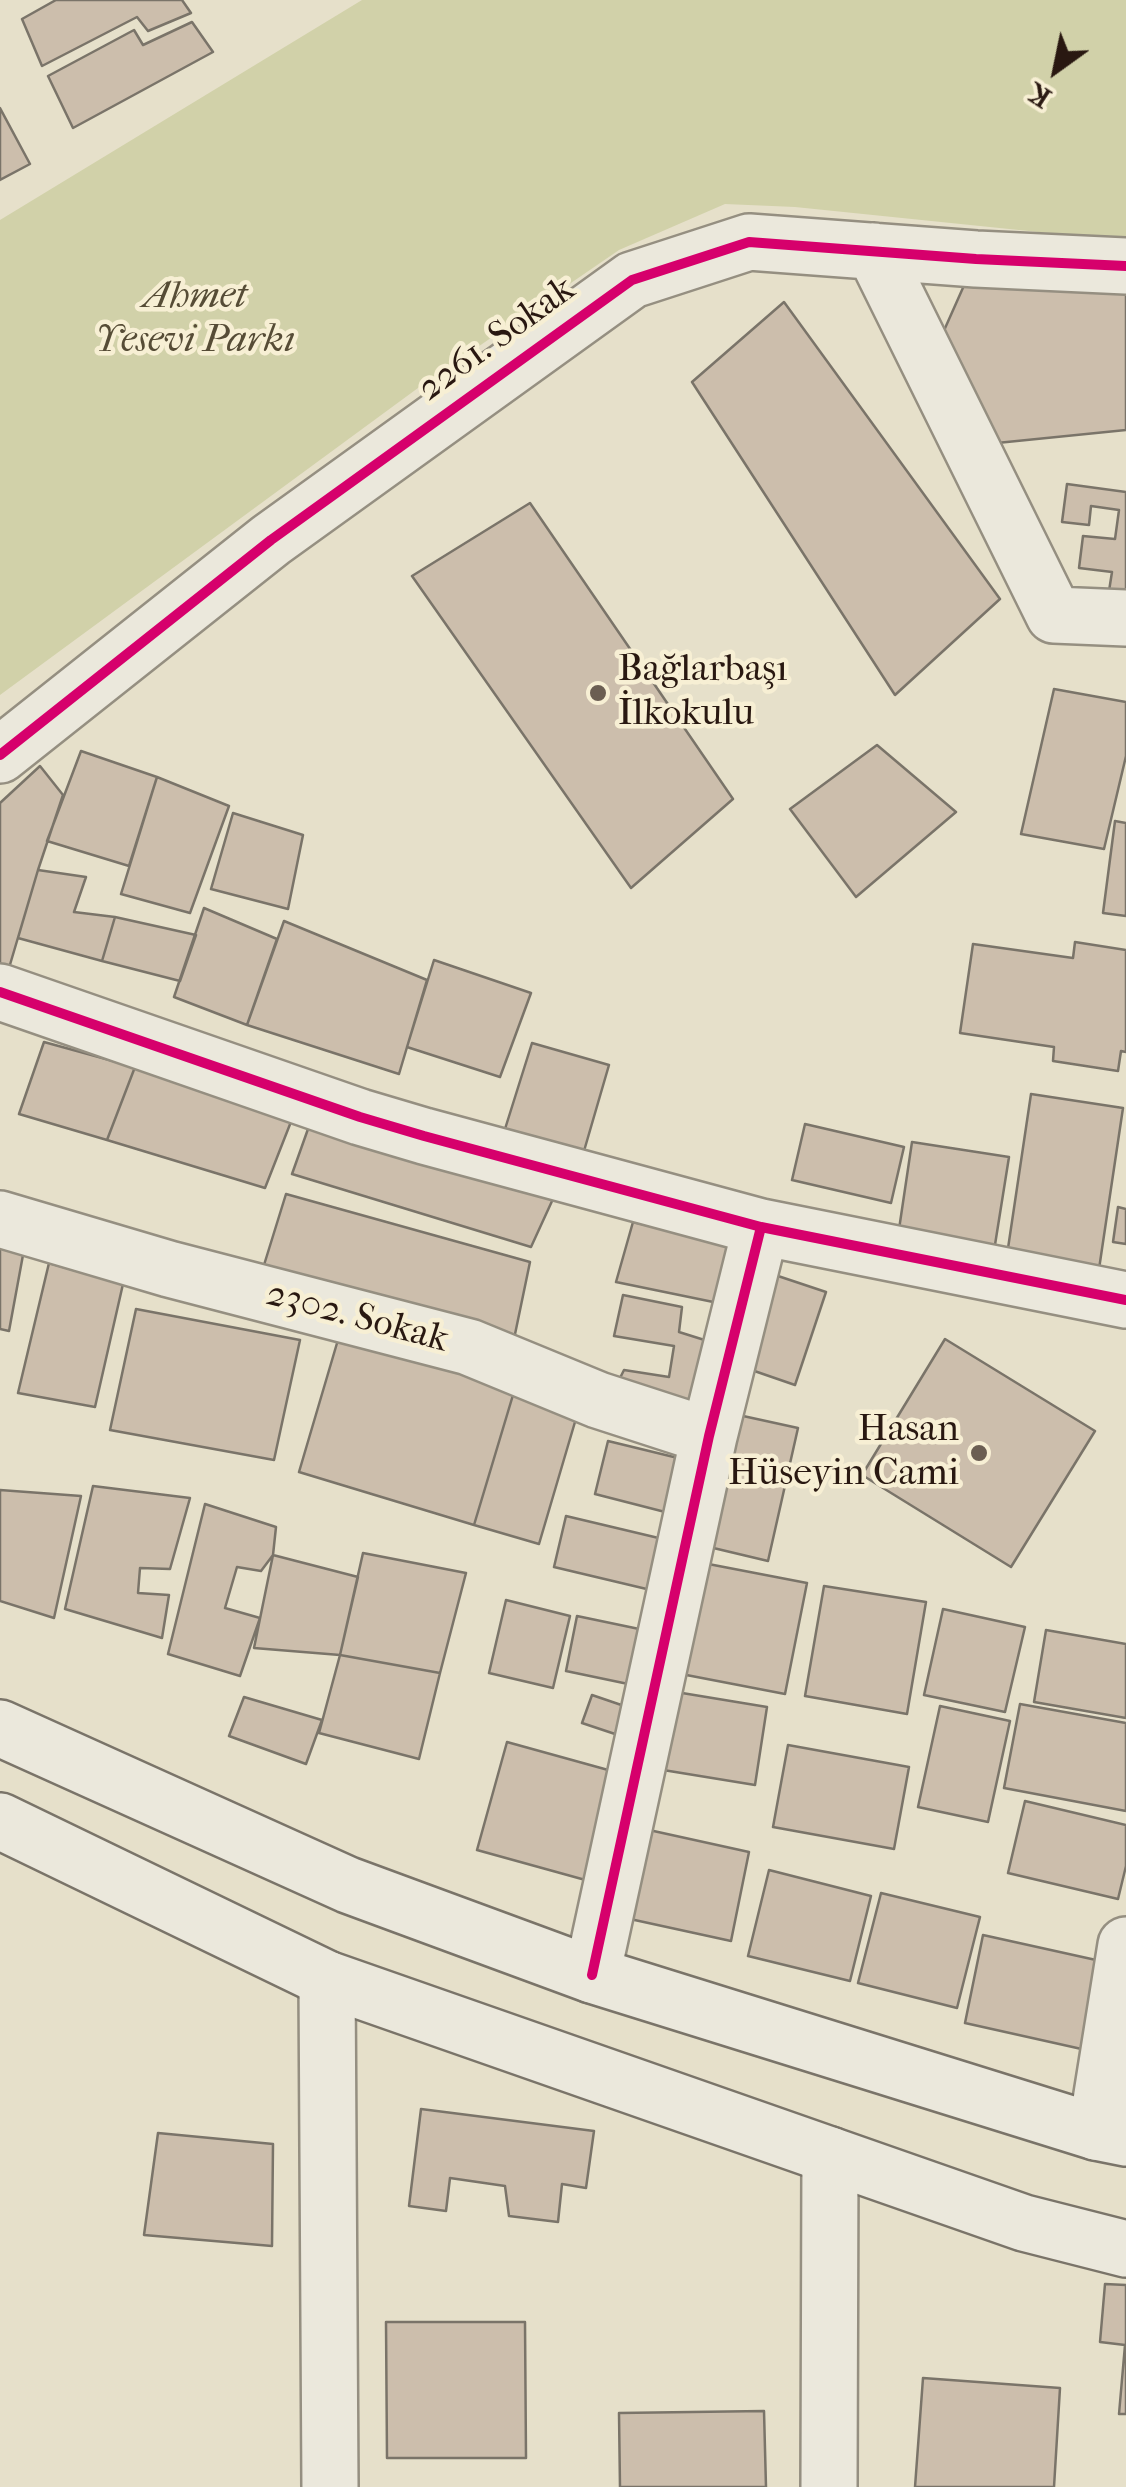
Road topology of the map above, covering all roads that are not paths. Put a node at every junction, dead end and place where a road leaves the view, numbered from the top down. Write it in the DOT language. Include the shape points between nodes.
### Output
graph roads {
  1 [pos="874,252"];
  2 [pos="1126,266"];
  3 [pos="1126,618"];
  4 [pos="0,754"];
  5 [pos="0,992"];
  6 [pos="0,1219"];
  7 [pos="760,1228"];
  8 [pos="1126,1300"];
  9 [pos="709,1436"];
  10 [pos="0,1728"];
  11 [pos="0,1821"];
  12 [pos="1126,1946"];
  13 [pos="592,1975"];
  14 [pos="327,1979"];
  15 [pos="1111,2135"];
  16 [pos="830,2155"];
  17 [pos="1126,2248"];
  18 [pos="330,2487"];
  19 [pos="829,2487"];
  1 -- 2 [label="street, 2261. Sokak"];
  1 -- 3 [label="street" via="1054,615"];
  1 -- 4 [label="street, 2261. Sokak" via="749,242 632,280 271,540"];
  5 -- 7 [label="street" via="360,1117"];
  6 -- 9 [label="street, 2302. Sokak" via="469,1348"];
  7 -- 8 [label="street"];
  7 -- 9 [label="street"];
  9 -- 13 [label="street"];
  10 -- 13 [label="street" via="348,1885"];
  11 -- 14 [label="street"];
  12 -- 15 [label="street"];
  13 -- 15 [label="street"];
  14 -- 16 [label="street"];
  14 -- 18 [label="street"];
  16 -- 17 [label="street" via="1024,2223"];
  16 -- 19 [label="street"];
}
